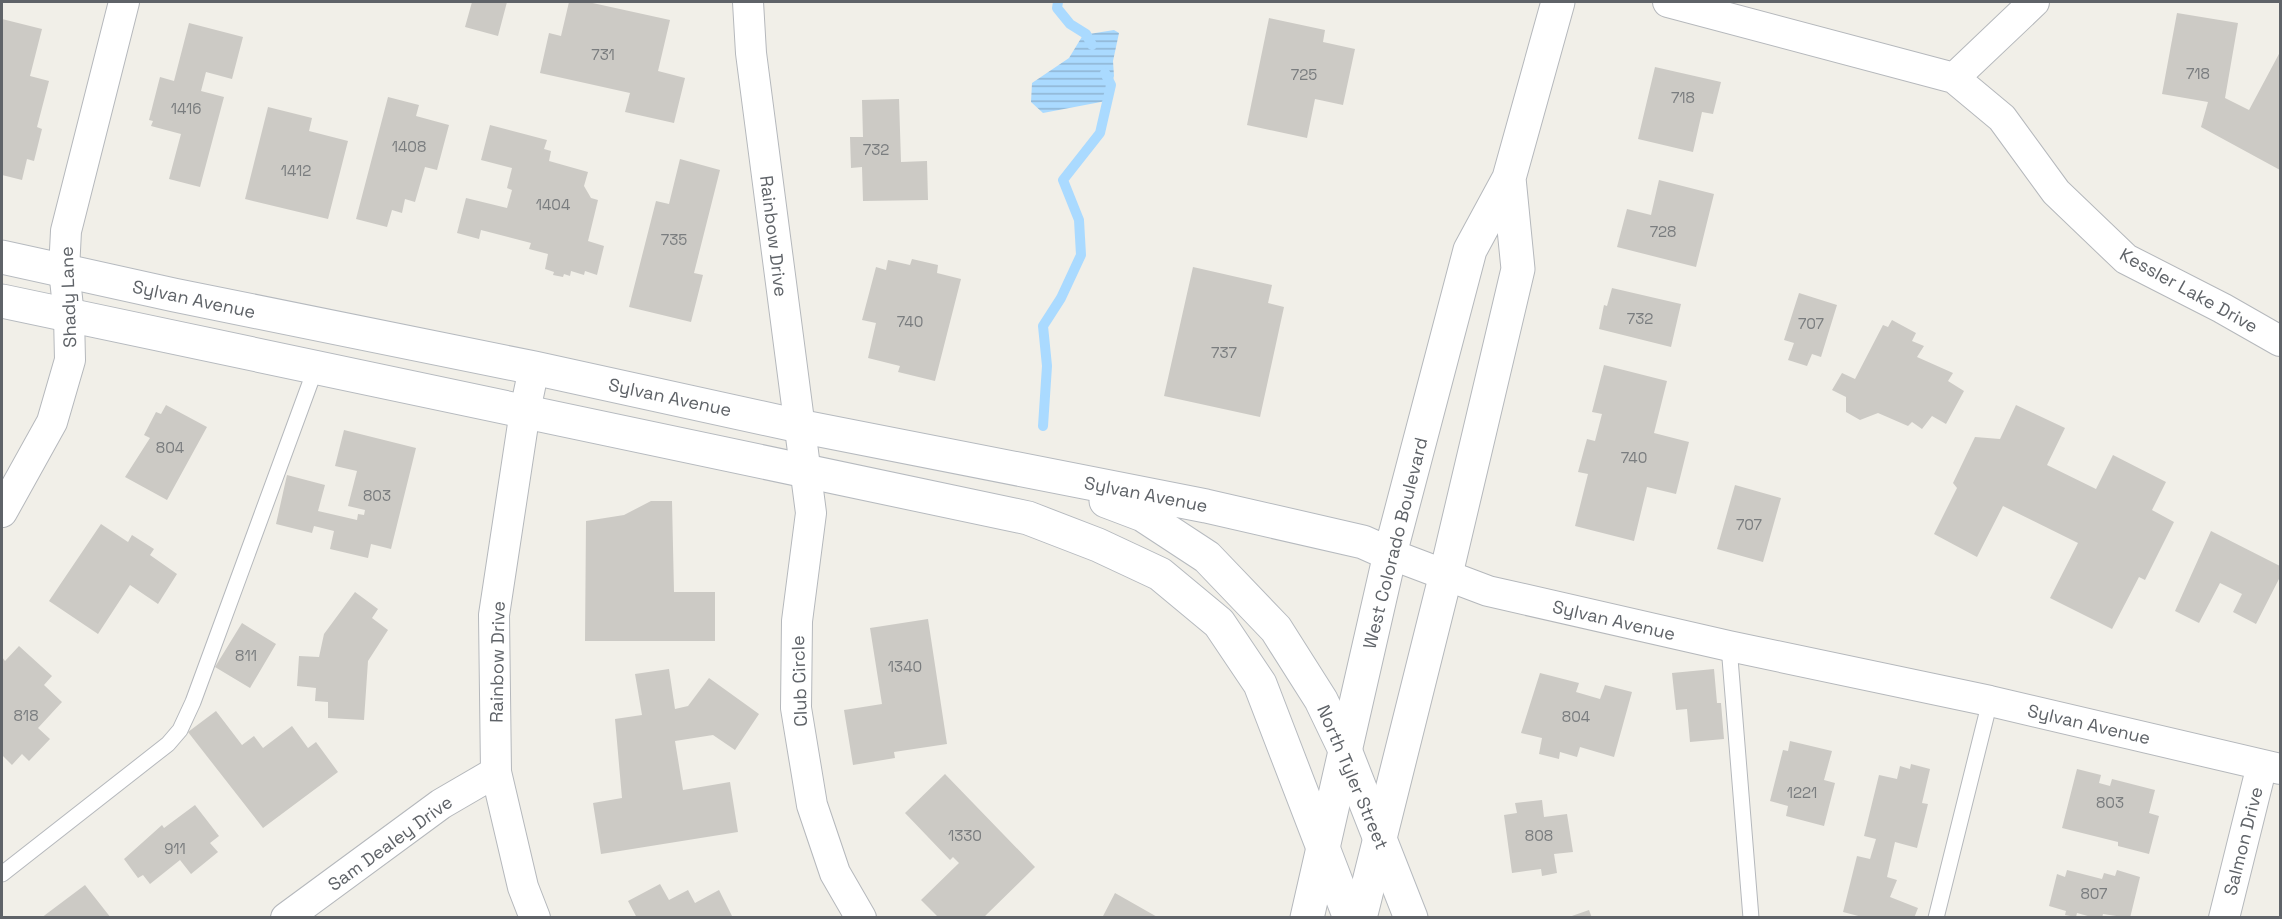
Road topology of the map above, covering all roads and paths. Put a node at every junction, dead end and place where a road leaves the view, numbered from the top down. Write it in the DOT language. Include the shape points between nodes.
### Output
graph roads {
  1 [pos="124,2"];
  2 [pos="748,2"];
  3 [pos="1558,2"];
  4 [pos="1668,2"];
  5 [pos="2034,2"];
  6 [pos="1954,78"];
  7 [pos="1509,178"];
  8 [pos="2,257"];
  9 [pos="64,270"];
  10 [pos="2,301"];
  11 [pos="69,316"];
  12 [pos="2280,341"];
  13 [pos="316,367"];
  14 [pos="534,368"];
  15 [pos="525,411"];
  16 [pos="799,426"];
  17 [pos="806,470"];
  18 [pos="1020,470"];
  19 [pos="2,512"];
  20 [pos="1390,554"];
  21 [pos="1446,574"];
  22 [pos="1729,646"];
  23 [pos="1990,701"];
  24 [pos="1345,750"];
  25 [pos="2271,767"];
  26 [pos="496,772"];
  27 [pos="1379,838"];
  28 [pos="1323,849"];
  29 [pos="2,873"];
  30 [pos="286,918"];
  31 [pos="535,918"];
  32 [pos="861,918"];
  33 [pos="1307,918"];
  34 [pos="1350,918"];
  35 [pos="1359,918"];
  36 [pos="1411,918"];
  37 [pos="1751,918"];
  38 [pos="1936,918"];
  39 [pos="2224,918"];
  1 -- 9 [label="street, Shady Lane" via="66,231"];
  2 -- 16 [label="street, Rainbow Drive" via="750,53"];
  3 -- 7 [label="main road, West Colorado Boulevard"];
  4 -- 6 [label="street, Kessler Lake Drive"];
  5 -- 6 [label="street"];
  6 -- 12 [label="street, Kessler Lake Drive" via="2002,118 2056,192 2126,259"];
  7 -- 20 [label="main road, West Colorado Boulevard" via="1470,250"];
  7 -- 21 [label="main road, West Colorado Boulevard" via="1518,269"];
  8 -- 9 [label="main road, Sylvan Avenue"];
  9 -- 11 [label="street, Shady Lane"];
  9 -- 14 [label="main road, Sylvan Avenue"];
  10 -- 11 [label="main road"];
  11 -- 13 [label="main road"];
  11 -- 19 [label="street, Shady Lane" via="70,360 52,422"];
  13 -- 15 [label="main road"];
  13 -- 29 [label="lane" via="180,730 168,744"];
  14 -- 15 [label="street, Rainbow Drive"];
  14 -- 16 [label="main road, Sylvan Avenue"];
  15 -- 17 [label="main road"];
  15 -- 26 [label="street, Rainbow Drive" via="494,615"];
  16 -- 17 [label="street, Rainbow Drive"];
  16 -- 18 [label="main road, Sylvan Avenue"];
  17 -- 28 [label="main road" via="1028,518 1160,574 1219,623 1260,684"];
  17 -- 32 [label="street, Club Circle" via="811,513 797,621 796,708 812,805 835,873"];
  18 -- 20 [label="main road, Sylvan Avenue" via="1217,508 1363,542"];
  18 -- 24 [label="main road, North Tyler Street" via="1143,515 1207,556 1276,629 1321,700"];
  20 -- 21 [label="street, Sylvan Avenue"];
  20 -- 24 [label="main road, West Colorado Boulevard"];
  21 -- 22 [label="street, Sylvan Avenue" via="1488,591"];
  21 -- 27 [label="main road, West Colorado Boulevard"];
  22 -- 23 [label="street, Sylvan Avenue"];
  22 -- 37 [label="lane"];
  23 -- 25 [label="street, Sylvan Avenue"];
  23 -- 38 [label="lane"];
  24 -- 27 [label="main road, North Tyler Street"];
  24 -- 28 [label="main road, West Colorado Boulevard"];
  25 -- 39 [label="street, Salmon Drive"];
  26 -- 30 [label="street, Sam Dealey Drive" via="441,804"];
  26 -- 31 [label="street, Rainbow Drive" via="523,887"];
  27 -- 35 [label="main road, West Colorado Boulevard"];
  27 -- 36 [label="main road, North Tyler Street"];
  28 -- 33 [label="main road, West Colorado Boulevard"];
  28 -- 34 [label="main road"];
}
